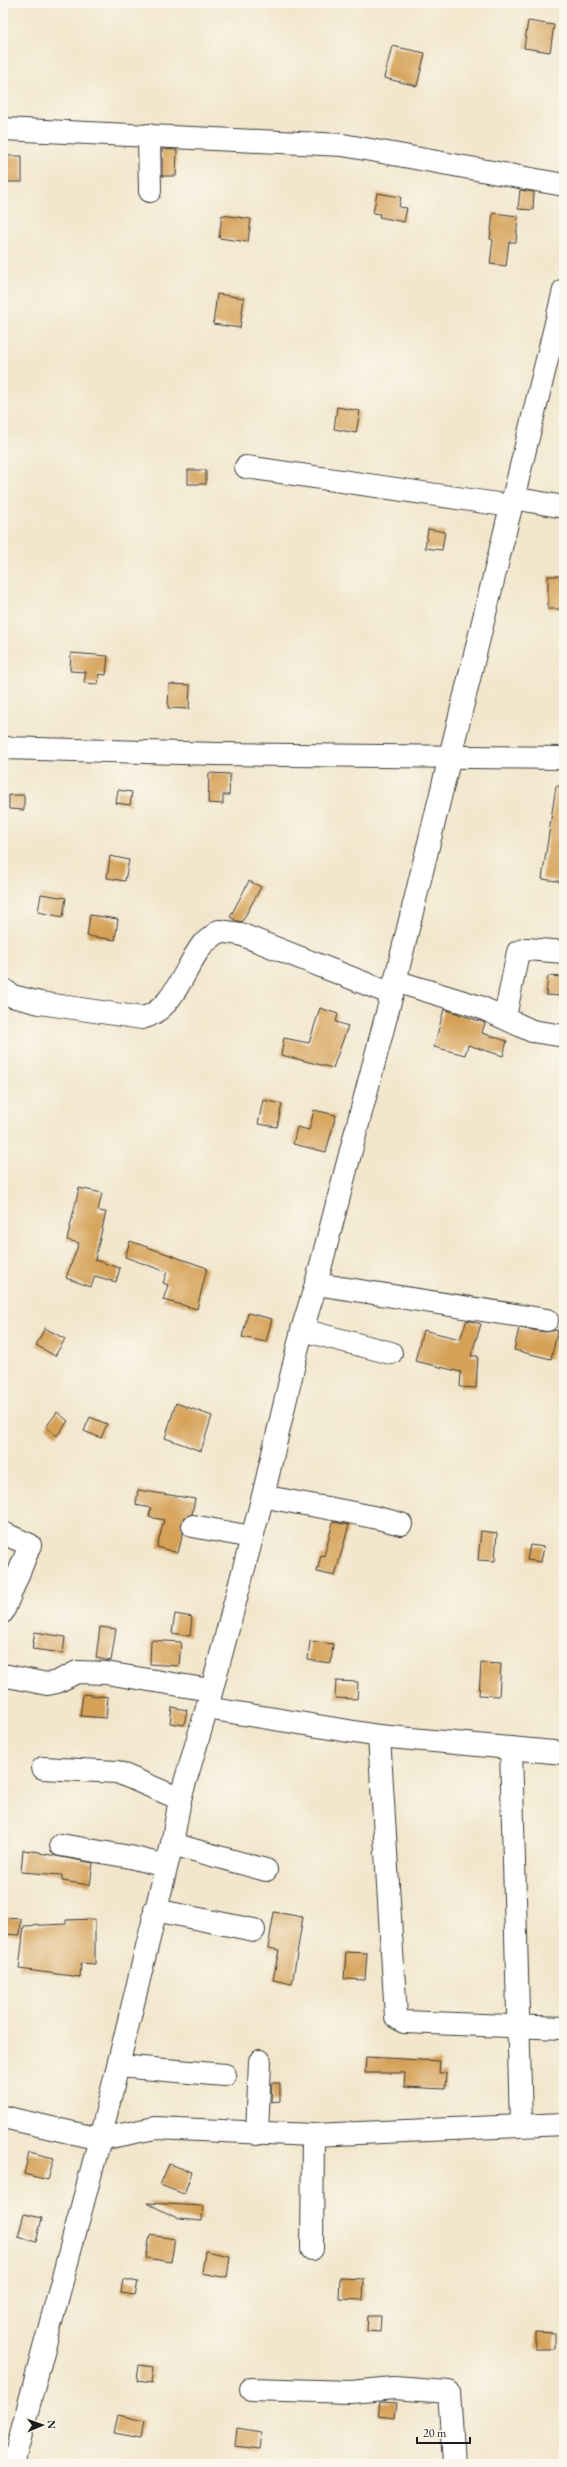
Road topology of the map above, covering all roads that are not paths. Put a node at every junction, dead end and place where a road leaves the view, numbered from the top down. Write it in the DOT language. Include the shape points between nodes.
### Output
graph roads {
  1 [pos="3,130"];
  2 [pos="149,135"];
  3 [pos="564,184"];
  4 [pos="150,191"];
  5 [pos="564,290"];
  6 [pos="246,467"];
  7 [pos="512,502"];
  8 [pos="564,507"];
  9 [pos="3,748"];
  10 [pos="450,757"];
  11 [pos="564,758"];
  12 [pos="564,952"];
  13 [pos="393,987"];
  14 [pos="3,989"];
  15 [pos="505,1017"];
  16 [pos="564,1036"];
  17 [pos="316,1284"];
  18 [pos="547,1320"];
  19 [pos="302,1330"];
  20 [pos="391,1352"];
  21 [pos="263,1496"];
  22 [pos="401,1524"];
  23 [pos="193,1526"];
  24 [pos="3,1532"];
  25 [pos="251,1537"];
  26 [pos="3,1612"];
  27 [pos="3,1675"];
  28 [pos="208,1699"];
  29 [pos="380,1736"];
  30 [pos="511,1748"];
  31 [pos="564,1753"];
  32 [pos="43,1768"];
  33 [pos="180,1799"];
  34 [pos="172,1844"];
  35 [pos="61,1845"];
  36 [pos="166,1866"];
  37 [pos="266,1870"];
  38 [pos="156,1910"];
  39 [pos="254,1930"];
  40 [pos="518,2026"];
  41 [pos="564,2028"];
  42 [pos="260,2061"];
  43 [pos="118,2066"];
  44 [pos="225,2075"];
  45 [pos="3,2117"];
  46 [pos="521,2124"];
  47 [pos="564,2124"];
  48 [pos="257,2134"];
  49 [pos="313,2135"];
  50 [pos="100,2139"];
  51 [pos="312,2249"];
  52 [pos="251,2388"];
  53 [pos="14,2464"];
  54 [pos="454,2464"];
  1 -- 2 [label="street"];
  2 -- 3 [label="street" via="343,145"];
  2 -- 4 [label="street"];
  5 -- 7 [label="street"];
  6 -- 7 [label="street"];
  7 -- 8 [label="street"];
  7 -- 10 [label="street"];
  9 -- 10 [label="street"];
  10 -- 11 [label="street"];
  10 -- 13 [label="street"];
  12 -- 15 [label="street" via="527,949 518,952"];
  13 -- 14 [label="street" via="240,934 219,931 203,944 160,1011 142,1018 54,1006 12,996"];
  13 -- 15 [label="street" via="480,1007"];
  13 -- 17 [label="street"];
  15 -- 16 [label="street" via="532,1031"];
  17 -- 18 [label="street"];
  17 -- 19 [label="street"];
  19 -- 20 [label="street"];
  19 -- 21 [label="street"];
  21 -- 22 [label="street" via="373,1516"];
  21 -- 25 [label="street"];
  23 -- 25 [label="street"];
  24 -- 26 [label="street" via="30,1545"];
  25 -- 28 [label="street"];
  27 -- 28 [label="street" via="47,1684 77,1672 106,1673"];
  28 -- 29 [label="street"];
  28 -- 33 [label="street"];
  29 -- 30 [label="street"];
  29 -- 40 [label="street" via="396,2017 404,2022"];
  30 -- 31 [label="street"];
  30 -- 40 [label="street"];
  32 -- 33 [label="street" via="117,1772"];
  33 -- 34 [label="street"];
  34 -- 36 [label="street"];
  34 -- 37 [label="street"];
  35 -- 36 [label="street"];
  36 -- 38 [label="street"];
  38 -- 39 [label="street"];
  38 -- 43 [label="street"];
  40 -- 41 [label="street"];
  40 -- 46 [label="street"];
  42 -- 48 [label="street"];
  43 -- 44 [label="street"];
  43 -- 50 [label="street"];
  45 -- 50 [label="street"];
  46 -- 47 [label="street"];
  46 -- 49 [label="street"];
  48 -- 49 [label="street"];
  48 -- 50 [label="street" via="155,2128"];
  49 -- 51 [label="street"];
  50 -- 53 [label="street"];
  52 -- 54 [label="street" via="351,2392 394,2388 449,2392"];
}
